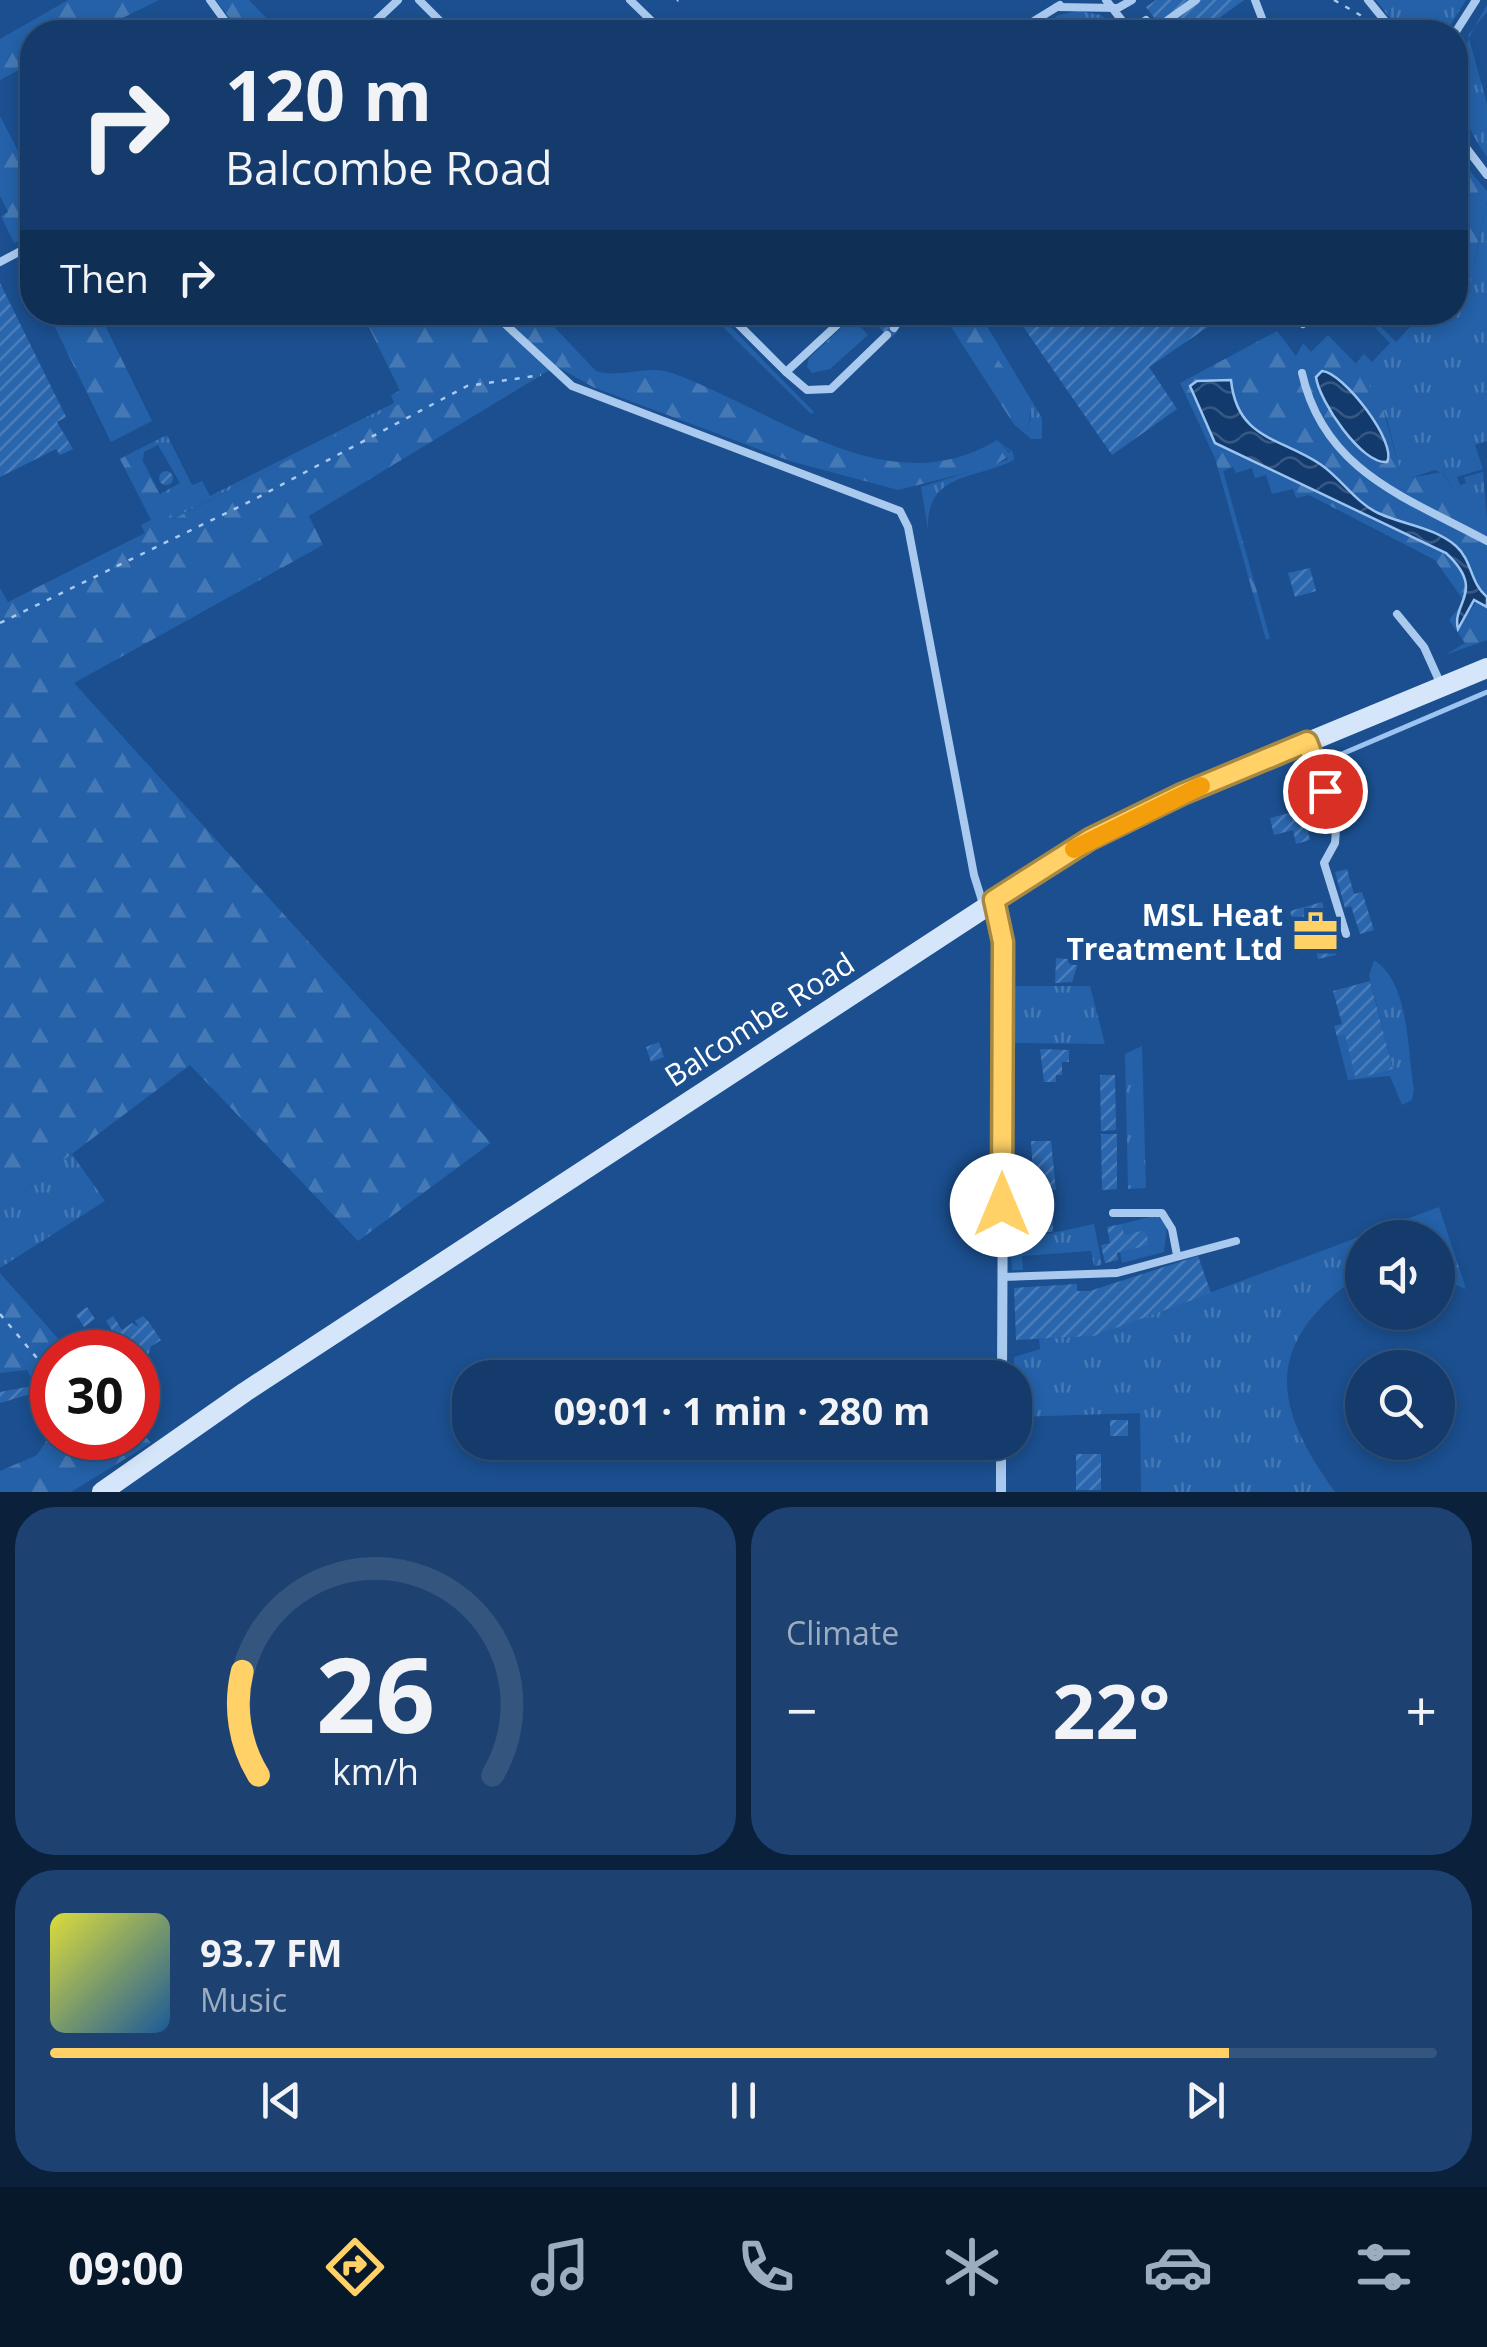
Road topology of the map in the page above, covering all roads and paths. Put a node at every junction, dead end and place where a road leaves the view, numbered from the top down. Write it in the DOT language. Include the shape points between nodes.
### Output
graph roads {
  1 [pos="398,0"];
  2 [pos="419,0"];
  3 [pos="630,0"];
  4 [pos="1068,0"];
  5 [pos="1106,0"];
  6 [pos="1132,0"];
  7 [pos="1196,0"];
  8 [pos="1334,0"];
  9 [pos="1368,0"];
  10 [pos="1057,7"];
  11 [pos="1111,9"];
  12 [pos="377,20"];
  13 [pos="440,20"];
  14 [pos="651,20"];
  15 [pos="1036,20"];
  16 [pos="1120,20"];
  17 [pos="1168,20"];
  18 [pos="1364,20"];
  19 [pos="1384,20"];
  20 [pos="1468,149"];
  21 [pos="1487,175"];
  22 [pos="506,325"];
  23 [pos="739,325"];
  24 [pos="837,325"];
  25 [pos="895,325"];
  26 [pos="786,372"];
  27 [pos="1302,372"];
  28 [pos="546,375"];
  29 [pos="1487,540"];
  30 [pos="1397,614"];
  31 [pos="0,623"];
  32 [pos="1487,668"];
  33 [pos="1442,687"];
  34 [pos="1307,742"];
  35 [pos="989,904"];
  36 [pos="1346,934"];
  37 [pos="1113,1212"];
  38 [pos="1236,1241"];
  39 [pos="1177,1255"];
  40 [pos="1002,1277"];
  41 [pos="0,1314"];
  42 [pos="30,1350"];
  43 [pos="1002,1360"];
  44 [pos="124,1460"];
  45 [pos="1001,1460"];
  46 [pos="134,1471"];
  47 [pos="102,1492"];
  48 [pos="1001,1492"];
  1 -- 12 [label="lane"];
  2 -- 13 [label="lane"];
  3 -- 14 [label="lane"];
  4 -- 10 [label="lane"];
  5 -- 11 [label="lane"];
  6 -- 11 [label="lane"];
  7 -- 17 [label="lane"];
  8 -- 18 [label="path"];
  9 -- 19 [label="lane"];
  10 -- 11 [label="lane"];
  10 -- 15 [label="lane"];
  11 -- 16 [label="lane"];
  20 -- 21 [label="lane"];
  22 -- 35 [label="lane" via="572,386 900,510 974,875"];
  23 -- 26 [label="lane"];
  24 -- 26 [label="lane"];
  25 -- 26 [label="lane" via="831,389 808,390"];
  27 -- 29 [label="lane" via="1319,421 1364,474"];
  28 -- 31 [label="path" via="467,386"];
  30 -- 33 [label="lane" via="1424,647"];
  32 -- 33 [label="main road, Balcombe Road"];
  33 -- 34 [label="main road, Balcombe Road"];
  34 -- 35 [label="main road, Balcombe Road" via="1090,839"];
  34 -- 36 [label="lane" via="1336,829 1324,862"];
  35 -- 40 [label="street" via="1003,942"];
  35 -- 46 [label="main road, Balcombe Road"];
  37 -- 39 [label="lane" via="1164,1214"];
  38 -- 39 [label="lane"];
  39 -- 40 [label="lane" via="1116,1273"];
  40 -- 43 [label="street"];
  41 -- 42 [label="path"];
  44 -- 46 [label="path"];
  45 -- 48 [label="street"];
  46 -- 47 [label="main road, Balcombe Road"];
}
